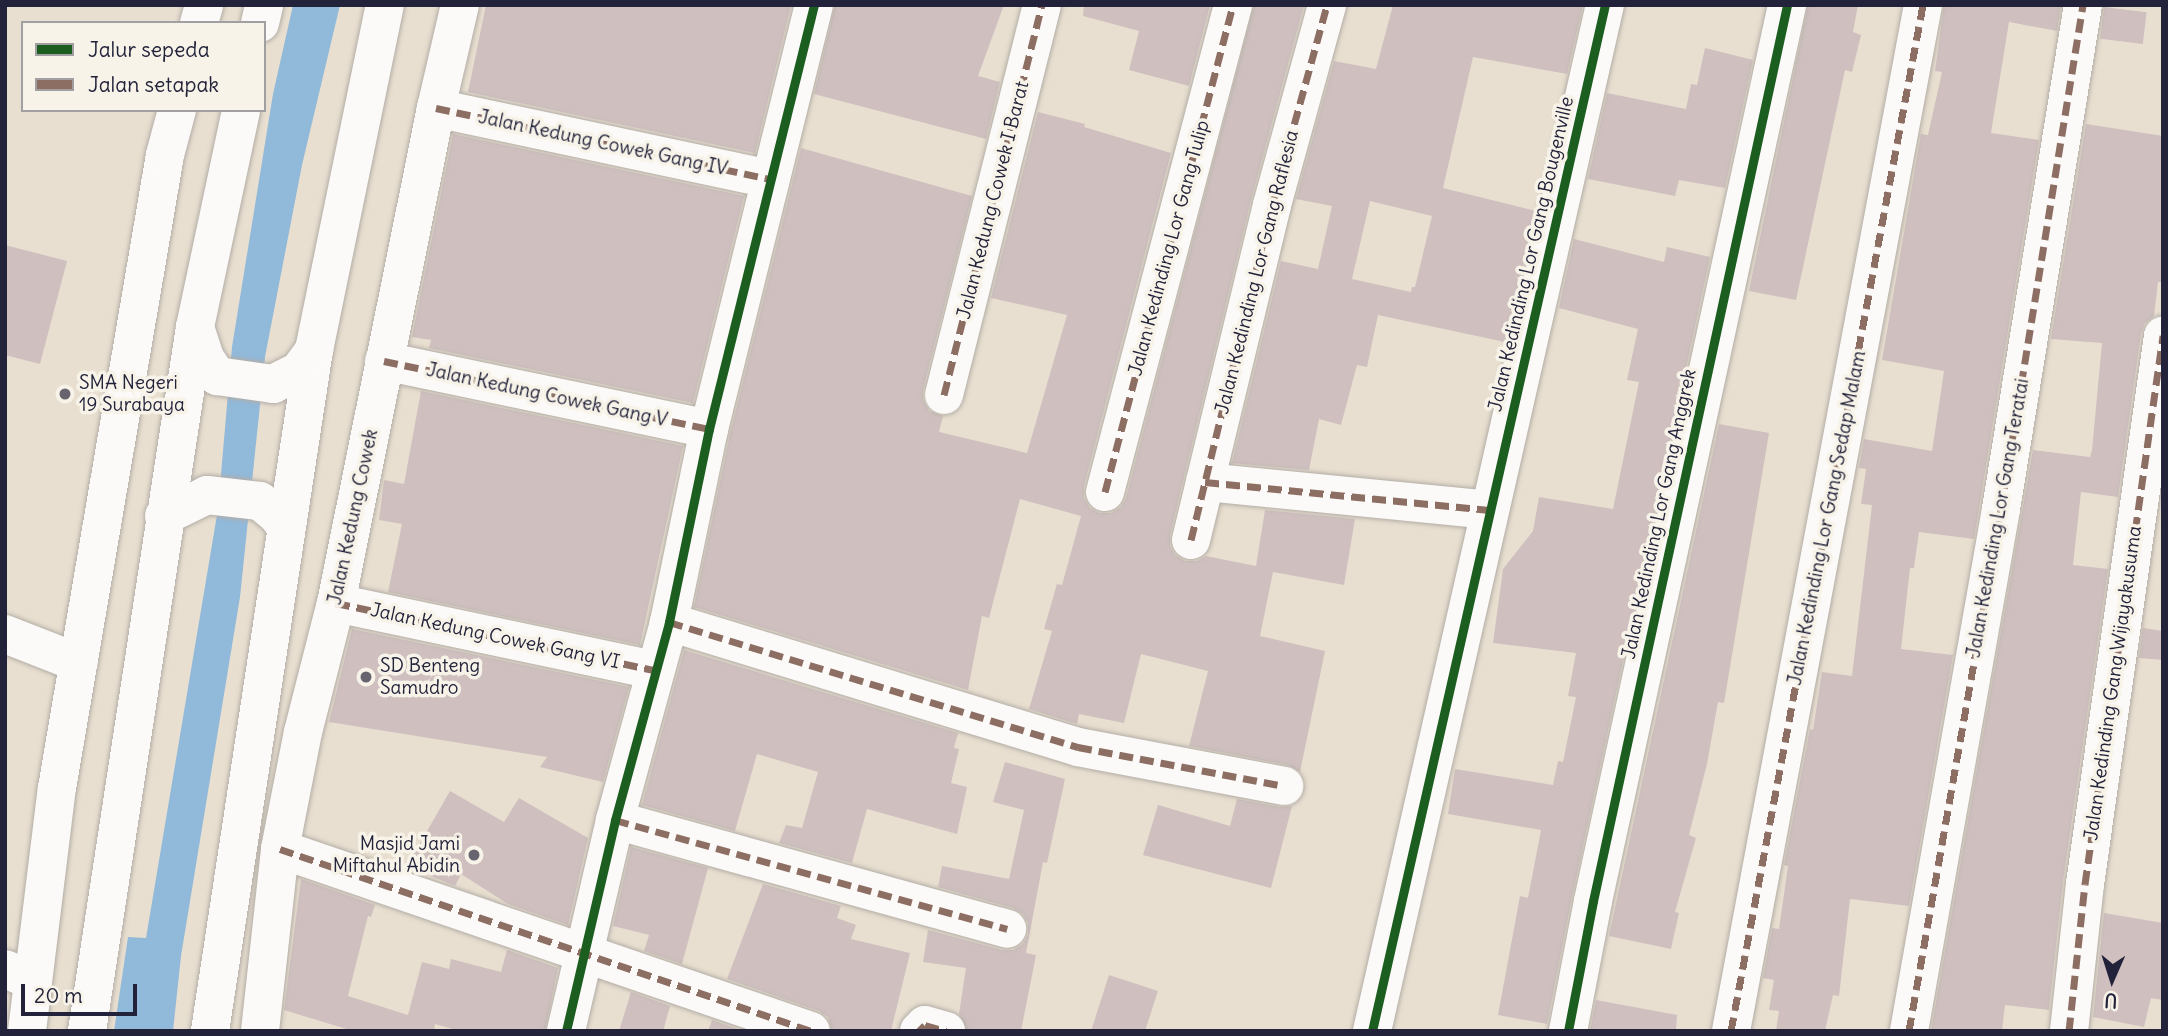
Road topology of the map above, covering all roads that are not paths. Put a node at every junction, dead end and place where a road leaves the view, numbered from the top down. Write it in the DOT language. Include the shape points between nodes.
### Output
graph roads {
  1 [pos="385,5"];
  2 [pos="460,5"];
  3 [pos="814,5"];
  4 [pos="1042,5"];
  5 [pos="1233,5"];
  6 [pos="1327,5"];
  7 [pos="1605,5"];
  8 [pos="1787,5"];
  9 [pos="1923,5"];
  10 [pos="2083,5"];
  11 [pos="436,108"];
  12 [pos="177,112"];
  13 [pos="241,112"];
  14 [pos="771,178"];
  15 [pos="195,327"];
  16 [pos="2163,336"];
  17 [pos="314,350"];
  18 [pos="384,361"];
  19 [pos="944,395"];
  20 [pos="709,429"];
  21 [pos="1205,482"];
  22 [pos="1105,492"];
  23 [pos="1490,510"];
  24 [pos="164,516"];
  25 [pos="286,528"];
  26 [pos="1191,540"];
  27 [pos="336,603"];
  28 [pos="668,622"];
  29 [pos="5,634"];
  30 [pos="79,663"];
  31 [pos="655,670"];
  32 [pos="1284,786"];
  33 [pos="615,820"];
  34 [pos="280,849"];
  35 [pos="1007,929"];
  36 [pos="583,952"];
  37 [pos="19,975"];
  38 [pos="27,1031"];
  39 [pos="87,1031"];
  40 [pos="210,1031"];
  41 [pos="260,1031"];
  42 [pos="566,1031"];
  43 [pos="811,1031"];
  44 [pos="919,1031"];
  45 [pos="946,1031"];
  46 [pos="1372,1031"];
  47 [pos="1568,1031"];
  48 [pos="1731,1031"];
  49 [pos="1909,1031"];
  50 [pos="2068,1031"];
  1 -- 17 [label="main road"];
  2 -- 11 [label="main road, Jalan Kedung Cowek"];
  3 -- 14 [label="main road"];
  4 -- 19 [label="main road, Jalan Kedung Cowek I Barat"];
  5 -- 22 [label="main road, Jalan Kedinding Lor Gang Tulip"];
  6 -- 21 [label="main road, Jalan Kedinding Lor Gang Raflesia" via="1272,205"];
  7 -- 23 [label="main road, Jalan Kedinding Lor Gang Bougenville"];
  8 -- 47 [label="main road, Jalan Kedinding Lor Gang Anggrek"];
  9 -- 48 [label="main road, Jalan Kedinding Lor Gang Sedap Malam"];
  10 -- 49 [label="main road, Jalan Kedinding Lor Gang Teratai"];
  11 -- 14 [label="main road, Jalan Kedung Cowek Gang IV"];
  11 -- 18 [label="main road, Jalan Kedung Cowek"];
  12 -- 30 [label="main road" via="163,168"];
  13 -- 15 [label="main road"];
  14 -- 20 [label="main road"];
  15 -- 17 [label="main road" via="205,358 217,376 273,384 299,371"];
  15 -- 24 [label="main road"];
  16 -- 50 [label="main road, Jalan Kedinding Gang Wijayakusuma"];
  17 -- 25 [label="main road"];
  18 -- 20 [label="main road, Jalan Kedung Cowek Gang V"];
  18 -- 27 [label="main road, Jalan Kedung Cowek"];
  20 -- 28 [label="main road"];
  21 -- 23 [label="main road"];
  21 -- 26 [label="main road, Jalan Kedinding Lor Gang Raflesia"];
  23 -- 46 [label="main road, Jalan Kedinding Lor Gang Bougenville"];
  24 -- 25 [label="main road" via="207,495 260,501"];
  24 -- 39 [label="main road"];
  25 -- 40 [label="main road"];
  27 -- 31 [label="main road, Jalan Kedung Cowek Gang VI"];
  27 -- 34 [label="main road, Jalan Kedung Cowek" via="303,732"];
  28 -- 31 [label="main road"];
  28 -- 32 [label="main road" via="1078,747"];
  29 -- 30 [label="main road"];
  30 -- 37 [label="main road"];
  31 -- 33 [label="main road"];
  33 -- 35 [label="main road"];
  33 -- 36 [label="main road"];
  34 -- 36 [label="main road"];
  34 -- 41 [label="main road, Jalan Kedung Cowek"];
  36 -- 42 [label="main road"];
  36 -- 43 [label="main road"];
  37 -- 38 [label="main road"];
  44 -- 45 [label="main road" via="925,1025"];
}
